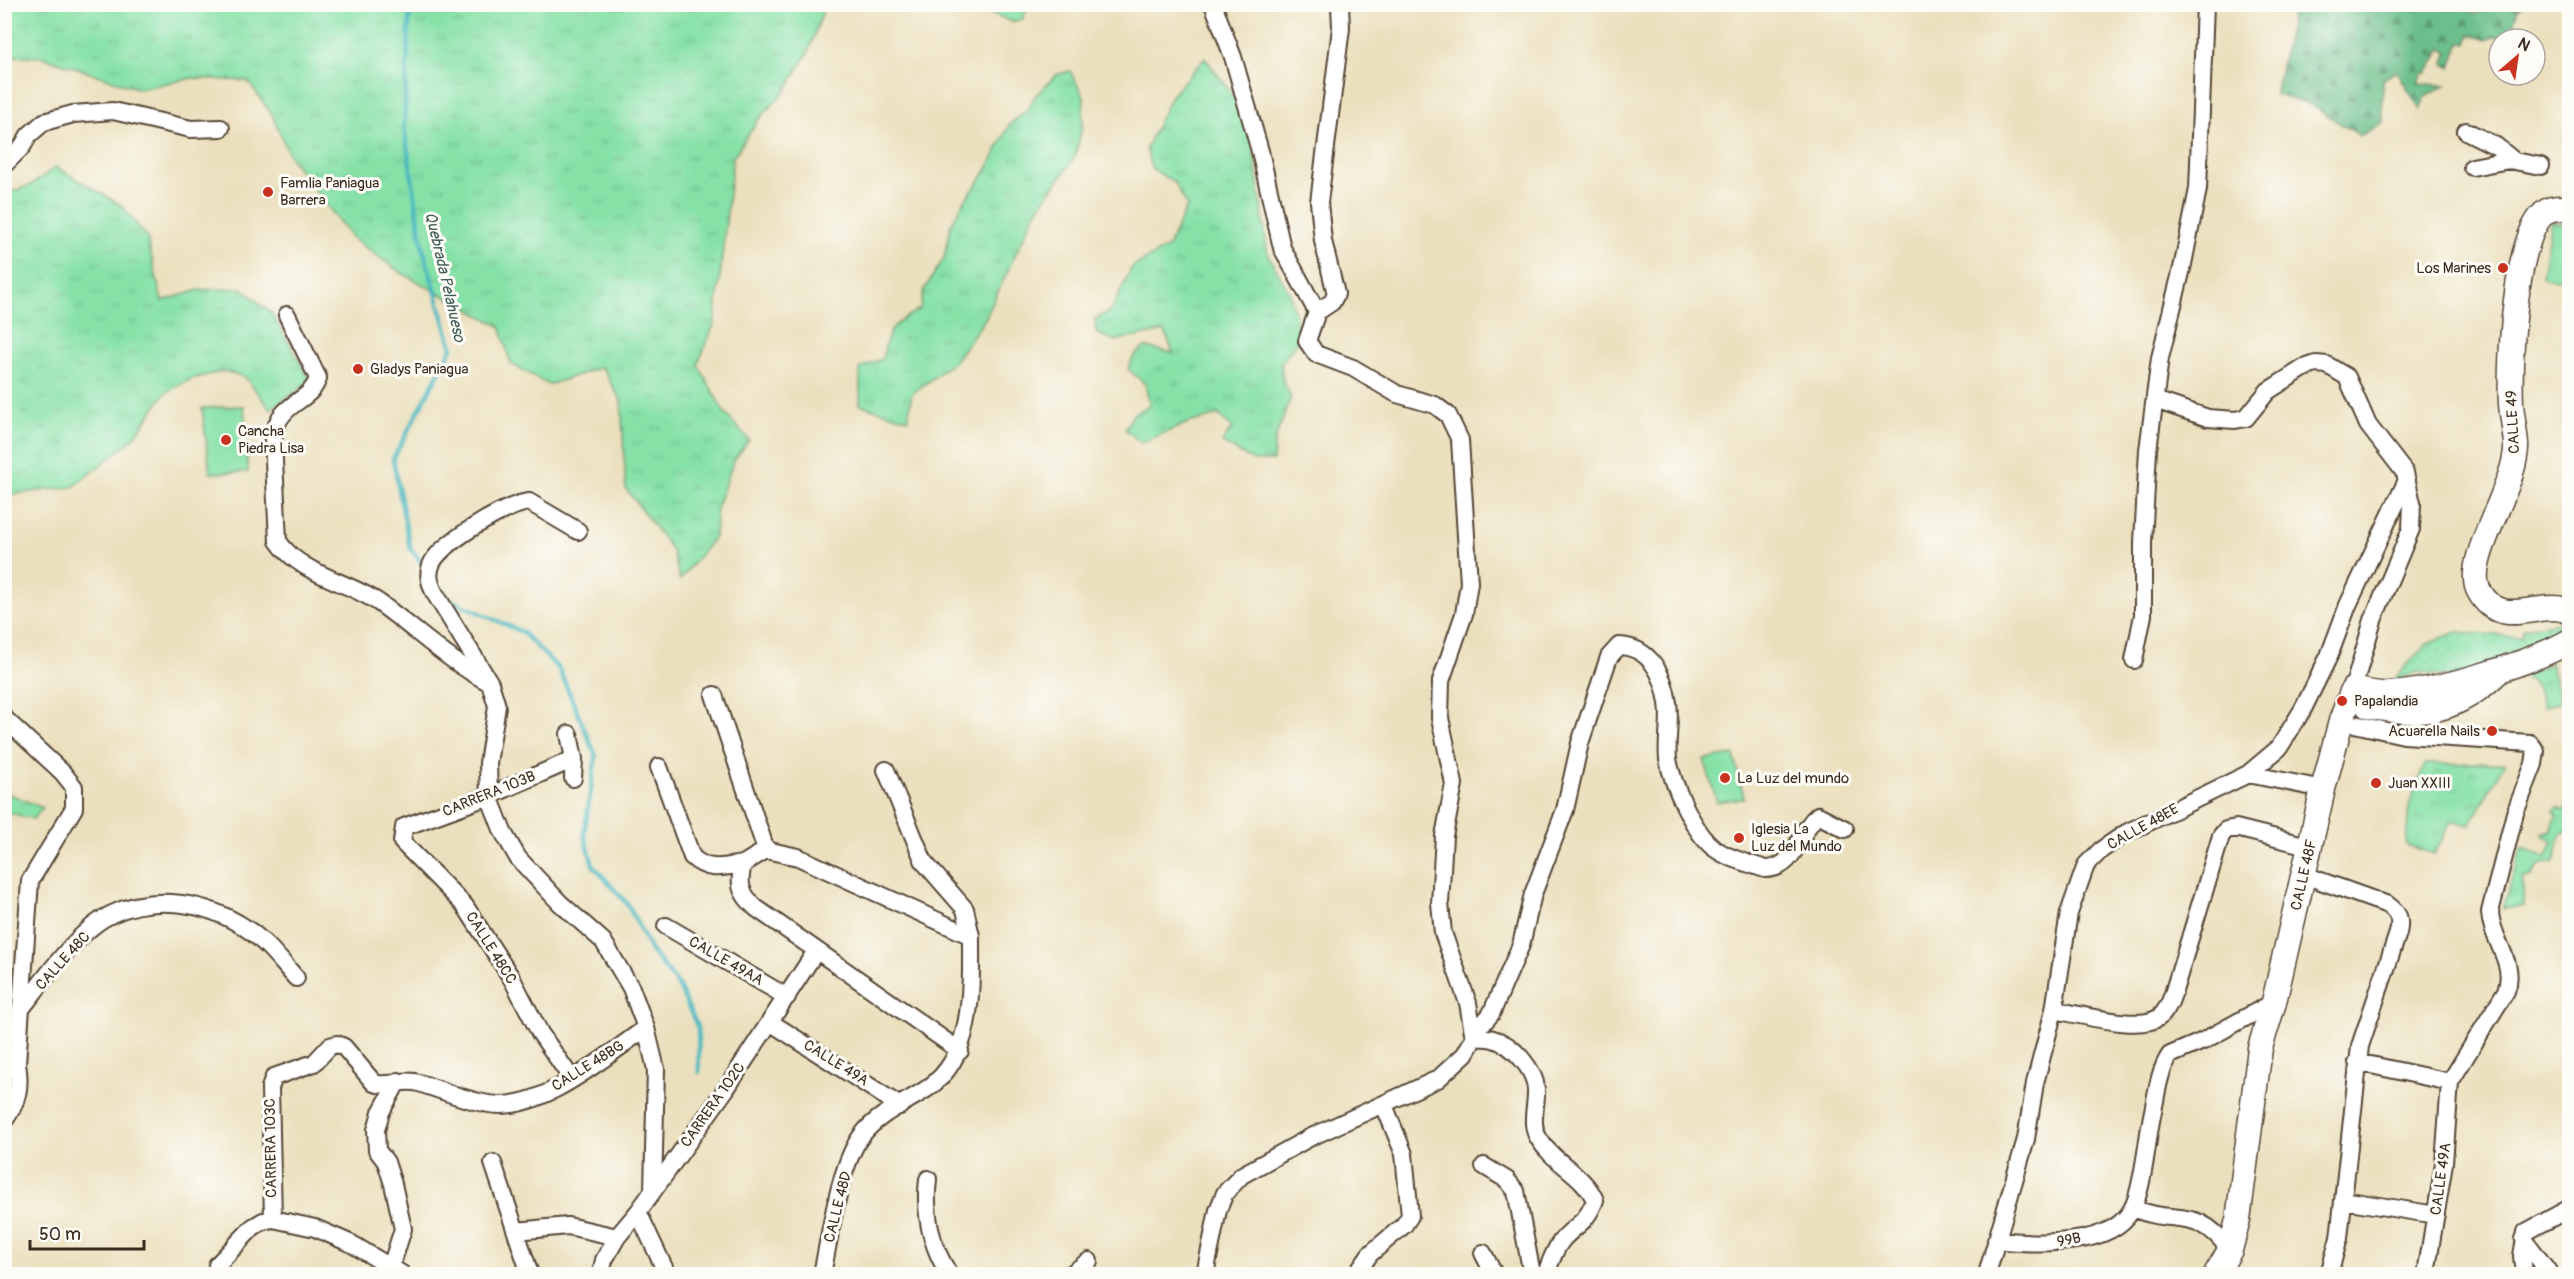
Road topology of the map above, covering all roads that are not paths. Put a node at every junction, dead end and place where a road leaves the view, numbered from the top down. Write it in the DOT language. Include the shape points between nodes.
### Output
graph roads {
  1 [pos="1213,4"];
  2 [pos="1340,4"];
  3 [pos="2205,4"];
  4 [pos="221,128"];
  5 [pos="2466,131"];
  6 [pos="2513,160"];
  7 [pos="4,165"];
  8 [pos="2541,166"];
  9 [pos="2472,167"];
  10 [pos="2570,208"];
  11 [pos="1317,312"];
  12 [pos="287,315"];
  13 [pos="2155,400"];
  14 [pos="2407,480"];
  15 [pos="578,531"];
  16 [pos="2570,612"];
  17 [pos="2570,641"];
  18 [pos="2134,660"];
  19 [pos="490,683"];
  20 [pos="714,695"];
  21 [pos="2347,704"];
  22 [pos="4,718"];
  23 [pos="569,734"];
  24 [pos="574,759"];
  25 [pos="659,767"];
  26 [pos="886,770"];
  27 [pos="2248,774"];
  28 [pos="573,778"];
  29 [pos="2323,789"];
  30 [pos="489,796"];
  31 [pos="404,827"];
  32 [pos="1845,829"];
  33 [pos="2312,847"];
  34 [pos="766,850"];
  35 [pos="743,864"];
  36 [pos="2304,875"];
  37 [pos="666,926"];
  38 [pos="971,936"];
  39 [pos="816,951"];
  40 [pos="296,978"];
  41 [pos="786,997"];
  42 [pos="2274,1002"];
  43 [pos="20,1010"];
  44 [pos="2054,1011"];
  45 [pos="770,1022"];
  46 [pos="646,1028"];
  47 [pos="1474,1032"];
  48 [pos="960,1051"];
  49 [pos="2357,1062"];
  50 [pos="274,1077"];
  51 [pos="572,1079"];
  52 [pos="398,1081"];
  53 [pos="2450,1082"];
  54 [pos="1384,1105"];
  55 [pos="900,1106"];
  56 [pos="4,1121"];
  57 [pos="493,1163"];
  58 [pos="1484,1166"];
  59 [pos="928,1179"];
  60 [pos="653,1191"];
  61 [pos="2343,1200"];
  62 [pos="2133,1208"];
  63 [pos="2570,1208"];
  64 [pos="638,1212"];
  65 [pos="2436,1215"];
  66 [pos="273,1219"];
  67 [pos="516,1231"];
  68 [pos="617,1237"];
  69 [pos="2524,1239"];
  70 [pos="1996,1240"];
  71 [pos="2230,1250"];
  72 [pos="1483,1253"];
  73 [pos="1089,1261"];
  74 [pos="217,1265"];
  75 [pos="393,1273"];
  76 [pos="530,1275"];
  77 [pos="601,1275"];
  78 [pos="667,1275"];
  79 [pos="822,1275"];
  80 [pos="949,1275"];
  81 [pos="1071,1275"];
  82 [pos="1205,1275"];
  83 [pos="1356,1275"];
  84 [pos="1494,1275"];
  85 [pos="1532,1275"];
  86 [pos="1546,1275"];
  87 [pos="1987,1275"];
  88 [pos="2216,1275"];
  89 [pos="2329,1275"];
  90 [pos="2426,1275"];
  91 [pos="2524,1275"];
  92 [pos="2550,1275"];
  1 -- 11 [label="street" via="1260,151 1282,248"];
  2 -- 11 [label="street" via="1341,28 1319,202 1323,241 1336,294 1332,302"];
  3 -- 13 [label="street" via="2198,189 2160,358"];
  4 -- 7 [label="street" via="191,129 113,111 73,114 44,122"];
  5 -- 6 [label="street"];
  6 -- 8 [label="street"];
  6 -- 9 [label="street"];
  10 -- 16 [label="street, CALLE 49" via="2545,212 2523,258 2511,365 2515,462 2475,576 2485,600 2500,609 2518,614 2560,608"];
  11 -- 47 [label="street" via="1308,341 1316,354 1353,368 1397,394 1435,405 1448,415 1460,440 1469,583 1464,614 1441,681 1440,718 1454,784 1443,836 1440,903 1443,933"];
  12 -- 19 [label="street" via="318,378 310,393 284,412 273,440 278,541 286,553 308,568 361,592 456,663"];
  13 -- 14 [label="street" via="2208,418 2246,418 2281,381 2304,368 2327,365 2347,377 2368,425 2399,463"];
  13 -- 18 [label="street" via="2146,484 2143,615"];
  14 -- 21 [label="street, CALLE 48F" via="2412,503 2411,529 2373,620"];
  14 -- 27 [label="street, CALLE 48EE" via="2303,709 2279,748"];
  15 -- 19 [label="street" via="529,502 520,503 452,543 434,560 428,578 434,592"];
  17 -- 21 [label="street" via="2501,670 2471,696 2441,708 2381,709"];
  19 -- 30 [label="street" via="497,706 488,763"];
  20 -- 34 [label="street"];
  21 -- 29 [label="street, CALLE 48F"];
  21 -- 53 [label="street" via="2404,735 2530,743 2536,751 2515,813 2490,912 2490,926 2509,968 2510,980"];
  22 -- 43 [label="street" via="74,787 74,808 30,881"];
  23 -- 24 [label="street"];
  24 -- 28 [label="street"];
  24 -- 30 [label="street, CARRERA 103B"];
  25 -- 35 [label="street" via="692,857 712,869"];
  26 -- 38 [label="street" via="924,862 965,909"];
  27 -- 29 [label="street"];
  27 -- 44 [label="street, CALLE 48EE" via="2126,832 2101,849 2086,866 2069,913"];
  29 -- 33 [label="street, CALLE 48F"];
  30 -- 31 [label="street, CARRERA 103B"];
  30 -- 46 [label="street" via="518,858 615,956"];
  31 -- 51 [label="street, CALLE 48CC" via="402,842 465,906 512,980 540,1034"];
  32 -- 47 [label="street" via="1818,815 1809,822 1783,866 1773,869 1714,848 1702,836 1673,780 1668,757 1668,703 1658,672 1650,658 1638,649 1619,646 1609,657 1580,743 1564,810 1533,894 1521,945 1491,1014"];
  33 -- 36 [label="street, CALLE 48F"];
  33 -- 44 [label="street" via="2236,828 2226,830 2173,994 2159,1017 2145,1023 2130,1023"];
  34 -- 35 [label="street"];
  34 -- 38 [label="street" via="798,857"];
  35 -- 39 [label="street" via="743,897"];
  36 -- 42 [label="street, CALLE 48F"];
  36 -- 49 [label="street" via="2388,905 2400,919"];
  37 -- 41 [label="street, CALLE 49AA"];
  38 -- 48 [label="street" via="969,999"];
  39 -- 41 [label="street, CARRERA 102C"];
  39 -- 48 [label="street"];
  40 -- 43 [label="street, CALLE 48C" via="269,946 244,926 210,910 165,902 111,914 87,932"];
  41 -- 45 [label="street, CARRERA 102C"];
  42 -- 62 [label="street" via="2170,1055 2160,1075"];
  42 -- 71 [label="street, CALLE 48F" via="2260,1048 2240,1209"];
  43 -- 56 [label="street" via="20,1082 15,1104"];
  44 -- 70 [label="street, CALLE 48EE" via="2015,1181"];
  45 -- 55 [label="street, CALLE 49A"];
  45 -- 60 [label="street, CARRERA 102C"];
  46 -- 51 [label="street, CALLE 48BG"];
  46 -- 60 [label="street" via="656,1070"];
  47 -- 54 [label="street" via="1465,1054 1438,1079"];
  47 -- 86 [label="street" via="1515,1051 1535,1078 1537,1137 1588,1185 1594,1200 1581,1226 1563,1239 1554,1253"];
  48 -- 55 [label="street, CALLE 48D" via="932,1085"];
  49 -- 53 [label="street"];
  49 -- 61 [label="street"];
  50 -- 52 [label="street, CALLE 48BG" via="314,1063 337,1044 344,1047 374,1083"];
  50 -- 66 [label="street, CARRERA 103C" via="270,1088"];
  51 -- 52 [label="street, CALLE 48BG" via="520,1104 491,1105 417,1082"];
  52 -- 75 [label="street" via="376,1130 377,1150 386,1162 403,1229"];
  53 -- 65 [label="street, CALLE 49A"];
  54 -- 82 [label="street" via="1309,1138 1242,1176 1226,1193 1218,1210"];
  54 -- 83 [label="street" via="1404,1154 1410,1216 1370,1254"];
  55 -- 79 [label="street, CALLE 48D" via="883,1114 861,1136 834,1209"];
  57 -- 67 [label="street"];
  58 -- 85 [label="street" via="1507,1180 1516,1191"];
  59 -- 80 [label="street" via="928,1226 937,1256"];
  60 -- 64 [label="street, CARRERA 102C"];
  61 -- 65 [label="street"];
  61 -- 89 [label="street"];
  62 -- 70 [label="street, 99B" via="2121,1222 2094,1235 2053,1244"];
  62 -- 71 [label="street" via="2205,1224"];
  63 -- 69 [label="street" via="2529,1228"];
  64 -- 68 [label="street, CARRERA 102C"];
  64 -- 78 [label="street"];
  65 -- 90 [label="street, CALLE 49A"];
  66 -- 74 [label="street" via="253,1227"];
  66 -- 75 [label="street" via="315,1228 352,1244"];
  67 -- 68 [label="street" via="568,1226"];
  67 -- 76 [label="street"];
  68 -- 77 [label="street, CARRERA 102C" via="604,1260"];
  69 -- 91 [label="street"];
  69 -- 92 [label="street"];
  70 -- 87 [label="street, CALLE 48EE"];
  71 -- 88 [label="street, CALLE 48F"];
  72 -- 84 [label="street"];
  73 -- 81 [label="street"];
}
